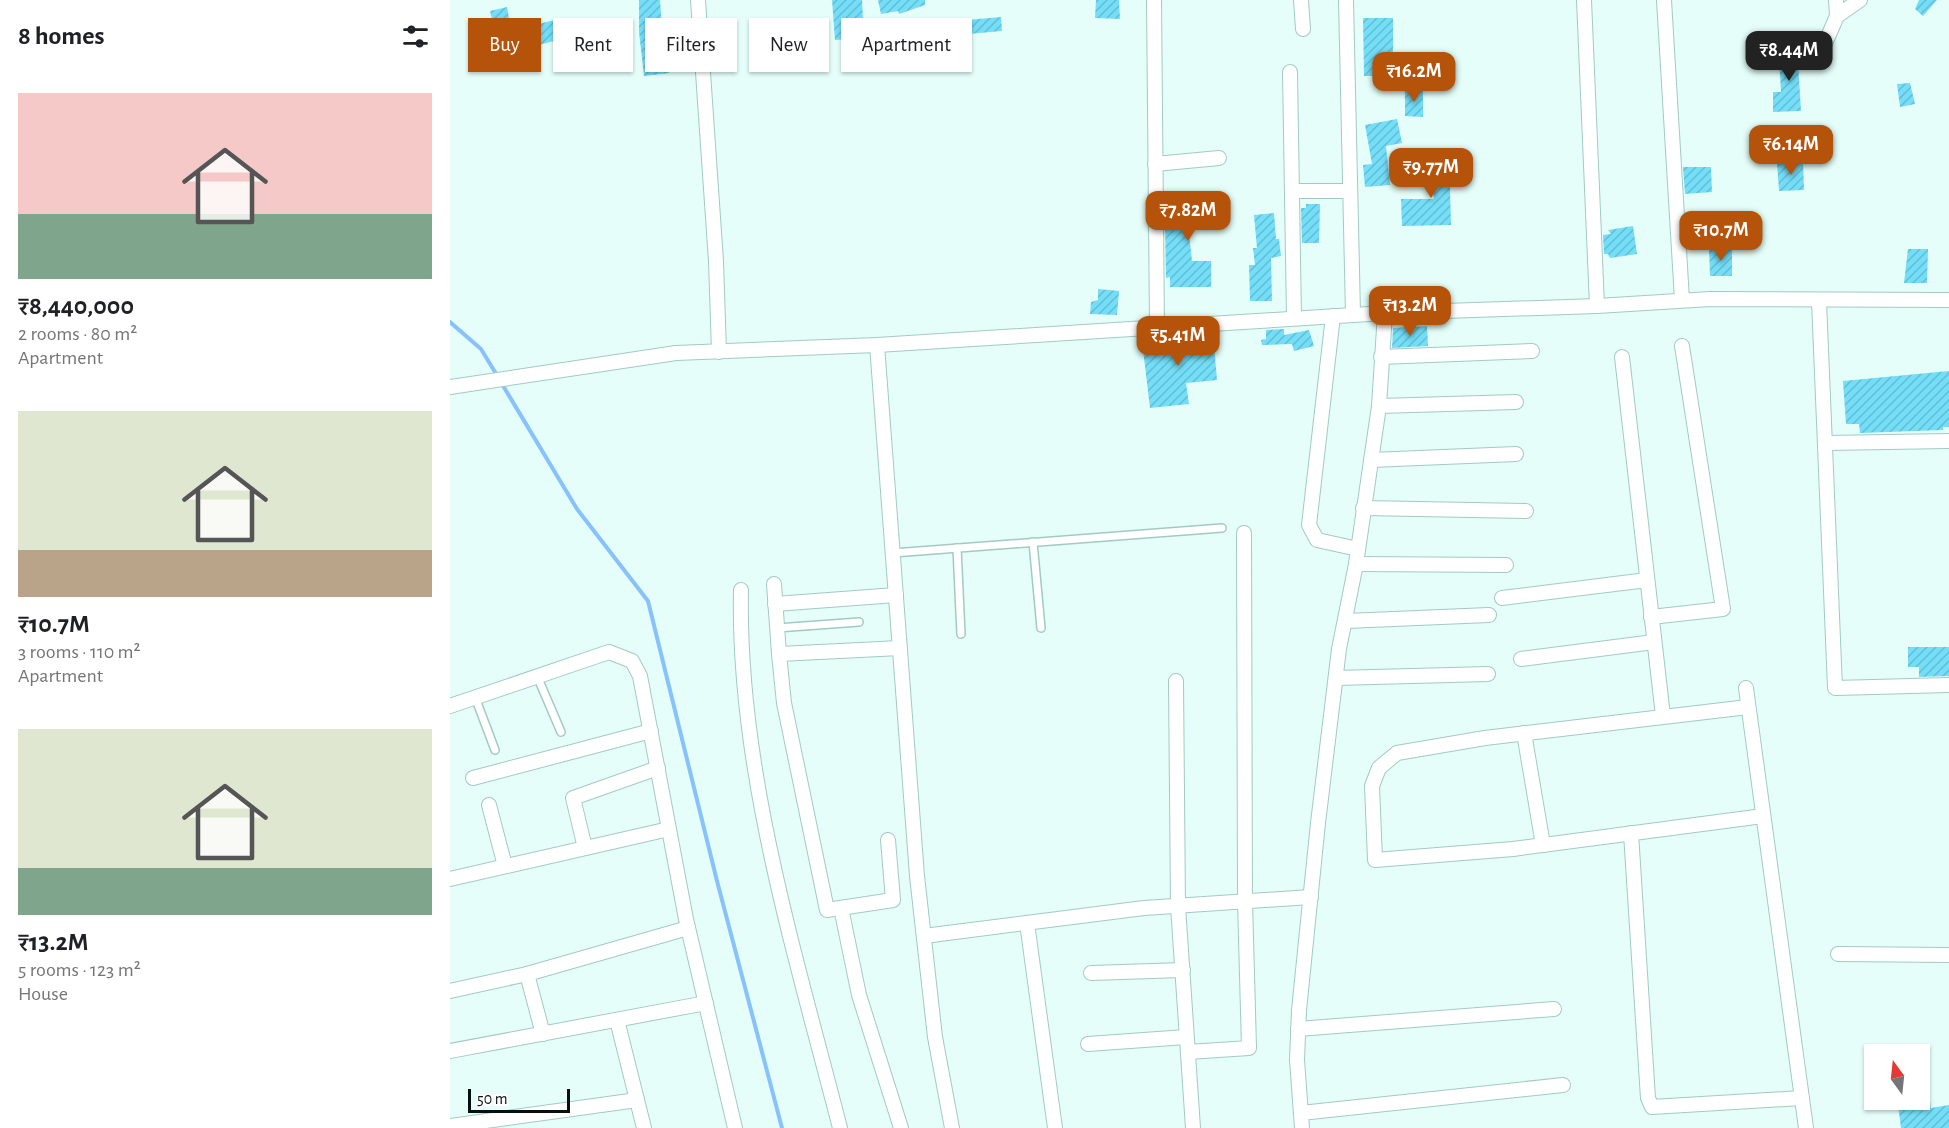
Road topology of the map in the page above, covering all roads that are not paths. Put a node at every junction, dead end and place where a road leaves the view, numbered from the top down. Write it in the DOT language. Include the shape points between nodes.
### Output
graph roads {
  1 [pos="698,0"];
  2 [pos="1154,0"];
  3 [pos="1301,0"];
  4 [pos="1346,0"];
  5 [pos="1584,0"];
  6 [pos="1664,0"];
  7 [pos="1836,0"];
  8 [pos="1860,0"];
  9 [pos="1837,16"];
  10 [pos="1303,29"];
  11 [pos="1820,55"];
  12 [pos="1290,72"];
  13 [pos="1219,158"];
  14 [pos="1155,164"];
  15 [pos="1292,191"];
  16 [pos="1350,191"];
  17 [pos="1682,300"];
  18 [pos="1949,300"];
  19 [pos="1819,301"];
  20 [pos="1597,306"];
  21 [pos="1384,313"];
  22 [pos="1353,315"];
  23 [pos="1333,316"];
  24 [pos="1294,318"];
  25 [pos="1156,327"];
  26 [pos="877,345"];
  27 [pos="1682,346"];
  28 [pos="1532,351"];
  29 [pos="718,352"];
  30 [pos="1382,357"];
  31 [pos="1622,357"];
  32 [pos="450,387"];
  33 [pos="1516,402"];
  34 [pos="1379,406"];
  35 [pos="1949,441"];
  36 [pos="1826,443"];
  37 [pos="1516,454"];
  38 [pos="1371,460"];
  39 [pos="1363,508"];
  40 [pos="1526,511"];
  41 [pos="1222,528"];
  42 [pos="1244,533"];
  43 [pos="1034,542"];
  44 [pos="957,548"];
  45 [pos="1358,549"];
  46 [pos="893,553"];
  47 [pos="1356,564"];
  48 [pos="1506,565"];
  49 [pos="1647,580"];
  50 [pos="774,584"];
  51 [pos="741,590"];
  52 [pos="896,595"];
  53 [pos="1502,598"];
  54 [pos="775,604"];
  55 [pos="1489,615"];
  56 [pos="1651,617"];
  57 [pos="1346,621"];
  58 [pos="859,622"];
  59 [pos="777,628"];
  60 [pos="1041,628"];
  61 [pos="962,634"];
  62 [pos="1654,642"];
  63 [pos="900,648"];
  64 [pos="779,654"];
  65 [pos="1521,659"];
  66 [pos="1488,674"];
  67 [pos="537,676"];
  68 [pos="1336,678"];
  69 [pos="1176,681"];
  70 [pos="1949,685"];
  71 [pos="1746,688"];
  72 [pos="475,697"];
  73 [pos="450,706"];
  74 [pos="1748,707"];
  75 [pos="1663,716"];
  76 [pos="651,731"];
  77 [pos="561,732"];
  78 [pos="1524,733"];
  79 [pos="495,750"];
  80 [pos="658,768"];
  81 [pos="473,778"];
  82 [pos="489,805"];
  83 [pos="1763,816"];
  84 [pos="669,829"];
  85 [pos="1631,833"];
  86 [pos="888,840"];
  87 [pos="1543,845"];
  88 [pos="585,848"];
  89 [pos="505,866"];
  90 [pos="450,879"];
  91 [pos="1311,897"];
  92 [pos="1245,902"];
  93 [pos="1178,906"];
  94 [pos="841,908"];
  95 [pos="1027,923"];
  96 [pos="688,928"];
  97 [pos="924,936"];
  98 [pos="1838,954"];
  99 [pos="1949,955"];
  100 [pos="1183,970"];
  101 [pos="1091,973"];
  102 [pos="527,974"];
  103 [pos="450,991"];
  104 [pos="706,1003"];
  105 [pos="1554,1009"];
  106 [pos="617,1020"];
  107 [pos="1299,1029"];
  108 [pos="543,1034"];
  109 [pos="1186,1037"];
  110 [pos="1088,1044"];
  111 [pos="450,1051"];
  112 [pos="1188,1052"];
  113 [pos="1563,1085"];
  114 [pos="1802,1098"];
  115 [pos="637,1100"];
  116 [pos="1301,1113"];
  117 [pos="450,1126"];
  118 [pos="644,1128"];
  119 [pos="735,1128"];
  120 [pos="840,1128"];
  121 [pos="901,1128"];
  122 [pos="952,1128"];
  123 [pos="1054,1128"];
  124 [pos="1193,1128"];
  125 [pos="1302,1128"];
  126 [pos="1806,1128"];
  1 -- 29 [label="street" via="716,261"];
  2 -- 14 [label="street"];
  3 -- 10 [label="street"];
  4 -- 16 [label="street"];
  5 -- 20 [label="street"];
  6 -- 17 [label="street"];
  7 -- 9 [label="street"];
  8 -- 9 [label="street"];
  9 -- 11 [label="street"];
  12 -- 15 [label="street"];
  13 -- 14 [label="street"];
  14 -- 25 [label="street"];
  15 -- 16 [label="street"];
  15 -- 24 [label="street"];
  16 -- 22 [label="street"];
  17 -- 19 [label="street"];
  17 -- 20 [label="street"];
  18 -- 19 [label="street"];
  19 -- 36 [label="street"];
  20 -- 21 [label="street"];
  21 -- 22 [label="street"];
  21 -- 30 [label="street"];
  22 -- 23 [label="street"];
  23 -- 24 [label="street"];
  23 -- 45 [label="street" via="1309,525 1317,540"];
  24 -- 25 [label="street"];
  25 -- 26 [label="street"];
  26 -- 29 [label="street"];
  26 -- 46 [label="street"];
  27 -- 56 [label="street" via="1723,609"];
  28 -- 30 [label="street"];
  29 -- 32 [label="street" via="676,353"];
  30 -- 34 [label="street"];
  31 -- 49 [label="street"];
  33 -- 34 [label="street"];
  34 -- 38 [label="street"];
  35 -- 36 [label="street"];
  36 -- 70 [label="street" via="1835,688"];
  37 -- 38 [label="street"];
  38 -- 39 [label="street"];
  39 -- 40 [label="street"];
  39 -- 45 [label="street"];
  41 -- 43 [label="lane"];
  42 -- 92 [label="street"];
  43 -- 44 [label="lane"];
  43 -- 60 [label="lane"];
  44 -- 46 [label="lane"];
  44 -- 61 [label="lane"];
  45 -- 47 [label="street"];
  46 -- 52 [label="street"];
  47 -- 48 [label="street"];
  47 -- 57 [label="street"];
  49 -- 53 [label="street"];
  49 -- 56 [label="street"];
  50 -- 54 [label="street"];
  51 -- 120 [label="street" via="740,644 758,783 792,941"];
  52 -- 54 [label="street"];
  52 -- 63 [label="street"];
  54 -- 59 [label="street"];
  55 -- 57 [label="street"];
  56 -- 62 [label="street"];
  57 -- 68 [label="street"];
  58 -- 59 [label="lane"];
  59 -- 64 [label="street"];
  62 -- 65 [label="street"];
  62 -- 75 [label="street"];
  63 -- 64 [label="street"];
  63 -- 97 [label="street"];
  64 -- 94 [label="street" via="784,703 827,910"];
  66 -- 68 [label="street"];
  67 -- 72 [label="street"];
  67 -- 76 [label="street" via="609,652 632,661 640,676"];
  67 -- 77 [label="lane"];
  68 -- 91 [label="street"];
  69 -- 93 [label="street"];
  71 -- 74 [label="street"];
  72 -- 73 [label="street"];
  72 -- 79 [label="lane"];
  74 -- 75 [label="street"];
  74 -- 83 [label="street"];
  75 -- 78 [label="street"];
  76 -- 80 [label="street"];
  76 -- 81 [label="street"];
  78 -- 87 [label="street"];
  78 -- 87 [label="street" via="1396,753 1379,768 1372,786 1376,860"];
  80 -- 84 [label="street"];
  80 -- 88 [label="street" via="573,798"];
  82 -- 89 [label="street"];
  83 -- 85 [label="street"];
  83 -- 114 [label="street"];
  84 -- 88 [label="street"];
  84 -- 96 [label="street"];
  85 -- 87 [label="street"];
  85 -- 114 [label="street" via="1648,1098 1652,1107"];
  86 -- 94 [label="street" via="893,900"];
  88 -- 89 [label="street"];
  89 -- 90 [label="street"];
  91 -- 92 [label="street"];
  91 -- 107 [label="street"];
  92 -- 93 [label="street"];
  92 -- 112 [label="street" via="1249,1048"];
  93 -- 95 [label="street"];
  93 -- 100 [label="street"];
  94 -- 121 [label="street" via="859,995"];
  95 -- 97 [label="street"];
  95 -- 123 [label="street"];
  96 -- 102 [label="street"];
  96 -- 104 [label="street"];
  97 -- 122 [label="street" via="935,1037"];
  98 -- 99 [label="street"];
  100 -- 101 [label="street"];
  100 -- 109 [label="street"];
  102 -- 103 [label="street"];
  102 -- 108 [label="street"];
  104 -- 106 [label="street"];
  104 -- 119 [label="street"];
  105 -- 107 [label="street"];
  106 -- 108 [label="street"];
  106 -- 115 [label="street"];
  107 -- 116 [label="street"];
  108 -- 111 [label="street"];
  109 -- 110 [label="street"];
  109 -- 112 [label="street"];
  112 -- 124 [label="street"];
  113 -- 116 [label="street"];
  114 -- 126 [label="street"];
  115 -- 117 [label="street"];
  115 -- 118 [label="street"];
  116 -- 125 [label="street"];
}
